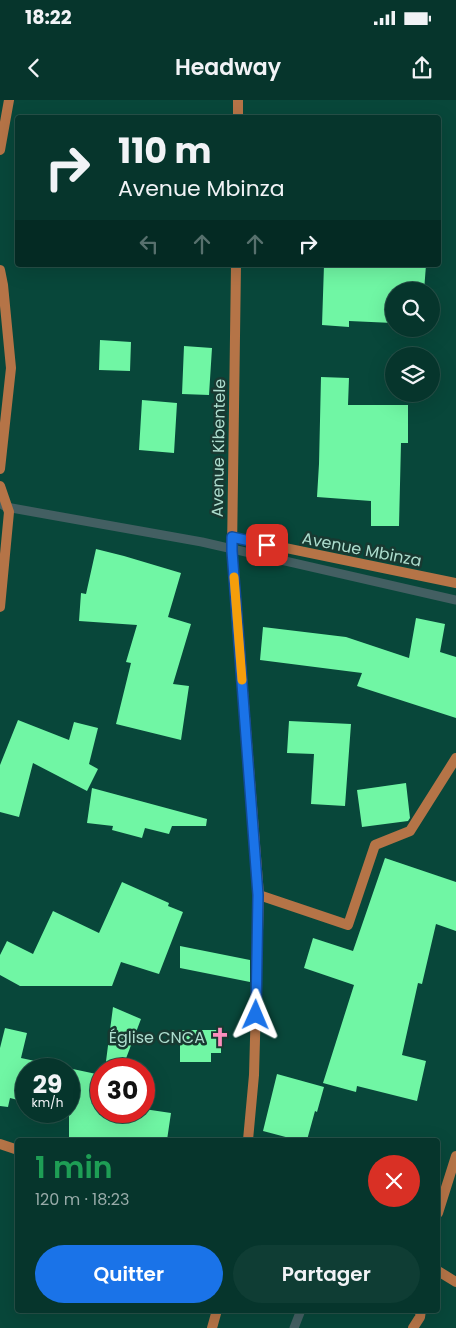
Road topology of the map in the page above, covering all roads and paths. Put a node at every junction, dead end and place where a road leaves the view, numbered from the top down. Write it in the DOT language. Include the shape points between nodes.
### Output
graph roads {
  1 [pos="9,100"];
  2 [pos="238,100"];
  3 [pos="238,115"];
  4 [pos="0,150"];
  5 [pos="236,267"];
  6 [pos="0,270"];
  7 [pos="0,469"];
  8 [pos="0,486"];
  9 [pos="232,533"];
  10 [pos="456,583"];
  11 [pos="0,606"];
  12 [pos="456,758"];
  13 [pos="258,895"];
  14 [pos="248,1138"];
  15 [pos="0,1144"];
  16 [pos="15,1149"];
  17 [pos="456,1156"];
  18 [pos="440,1207"];
  19 [pos="440,1272"];
  20 [pos="456,1282"];
  21 [pos="216,1313"];
  22 [pos="420,1313"];
  23 [pos="212,1328"];
  24 [pos="413,1328"];
  1 -- 4 [label="street"];
  2 -- 3 [label="street"];
  5 -- 9 [label="street, Avenue Kibentele"];
  6 -- 7 [label="street" via="11,368"];
  8 -- 11 [label="street" via="9,512"];
  9 -- 10 [label="street, Avenue Mbinza"];
  9 -- 13 [label="street, Avenue Kibentele"];
  12 -- 13 [label="street" via="410,832 375,845 348,925"];
  13 -- 14 [label="street, Avenue Kibentele" via="254,1075"];
  15 -- 16 [label="street"];
  17 -- 18 [label="street"];
  19 -- 20 [label="street"];
  21 -- 23 [label="street"];
  22 -- 24 [label="street"];
}
